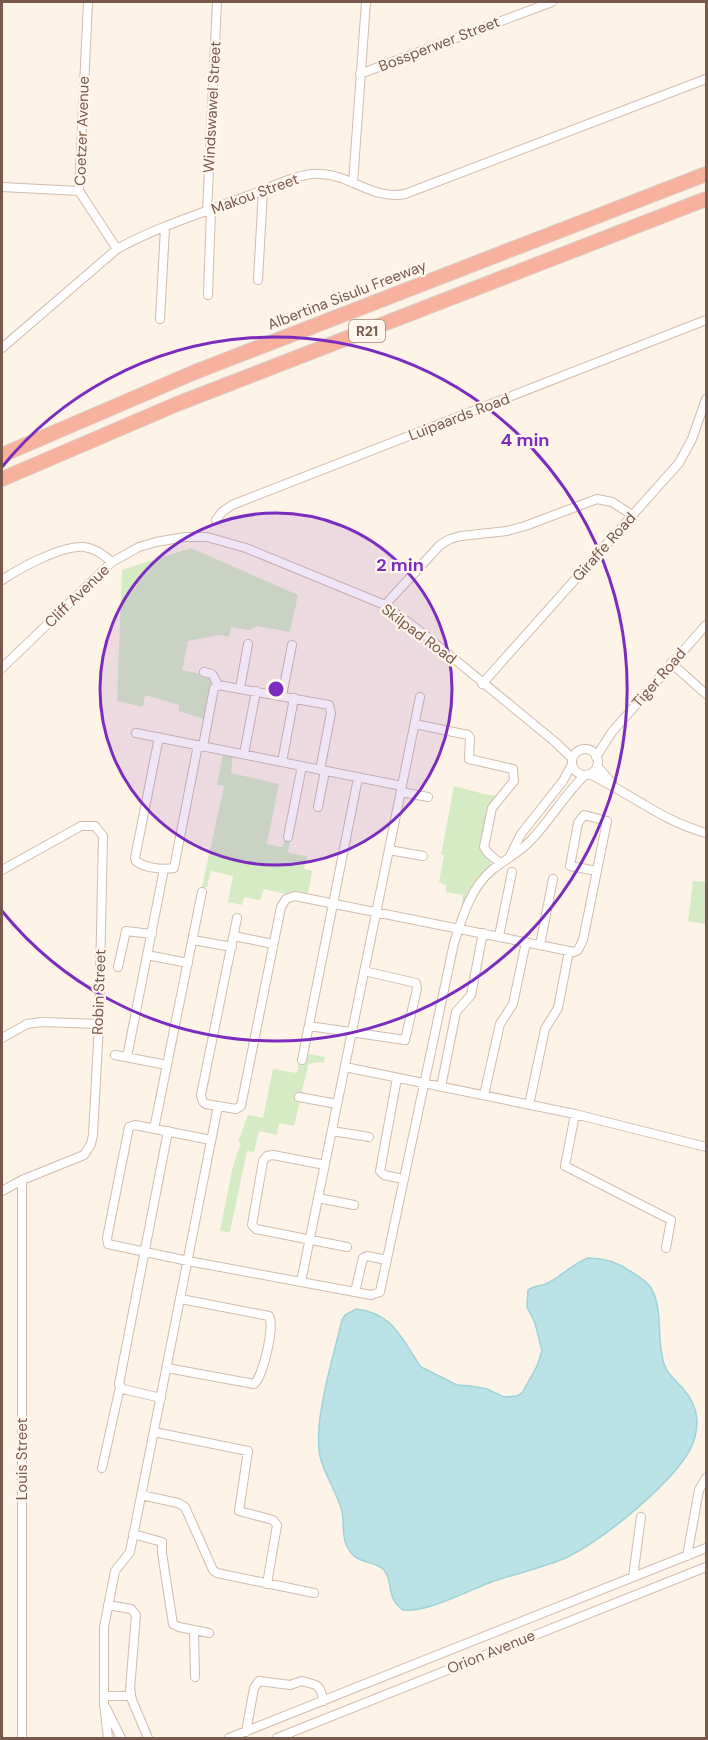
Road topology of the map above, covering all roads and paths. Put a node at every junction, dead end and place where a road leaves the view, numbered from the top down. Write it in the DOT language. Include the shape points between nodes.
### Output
graph roads {
  1 [pos="88,2"];
  2 [pos="217,2"];
  3 [pos="366,2"];
  4 [pos="552,2"];
  5 [pos="360,74"];
  6 [pos="706,79"];
  7 [pos="706,174"];
  8 [pos="353,183"];
  9 [pos="2,187"];
  10 [pos="263,190"];
  11 [pos="78,191"];
  12 [pos="706,199"];
  13 [pos="209,211"];
  14 [pos="165,228"];
  15 [pos="117,249"];
  16 [pos="258,280"];
  17 [pos="208,295"];
  18 [pos="160,319"];
  19 [pos="706,320"];
  20 [pos="2,348"];
  21 [pos="195,372"];
  22 [pos="706,399"];
  23 [pos="4,444"];
  24 [pos="2,455"];
  25 [pos="29,468"];
  26 [pos="2,479"];
  27 [pos="2,484"];
  28 [pos="632,515"];
  29 [pos="216,520"];
  30 [pos="198,536"];
  31 [pos="112,562"];
  32 [pos="2,580"];
  33 [pos="384,605"];
  34 [pos="706,625"];
  35 [pos="248,644"];
  36 [pos="292,645"];
  37 [pos="671,663"];
  38 [pos="2,668"];
  39 [pos="204,672"];
  40 [pos="482,684"];
  41 [pos="218,685"];
  42 [pos="240,688"];
  43 [pos="256,691"];
  44 [pos="706,694"];
  45 [pos="282,696"];
  46 [pos="420,697"];
  47 [pos="294,698"];
  48 [pos="415,724"];
  49 [pos="612,732"];
  50 [pos="136,733"];
  51 [pos="159,737"];
  52 [pos="554,741"];
  53 [pos="201,746"];
  54 [pos="579,750"];
  55 [pos="589,750"];
  56 [pos="244,754"];
  57 [pos="596,757"];
  58 [pos="572,761"];
  59 [pos="282,762"];
  60 [pos="302,766"];
  61 [pos="597,766"];
  62 [pos="322,770"];
  63 [pos="587,775"];
  64 [pos="358,777"];
  65 [pos="615,786"];
  66 [pos="401,789"];
  67 [pos="428,797"];
  68 [pos="318,807"];
  69 [pos="706,833"];
  70 [pos="288,837"];
  71 [pos="389,850"];
  72 [pos="511,855"];
  73 [pos="423,856"];
  74 [pos="500,863"];
  75 [pos="164,869"];
  76 [pos="2,870"];
  77 [pos="597,871"];
  78 [pos="512,872"];
  79 [pos="553,879"];
  80 [pos="202,892"];
  81 [pos="334,904"];
  82 [pos="376,912"];
  83 [pos="237,918"];
  84 [pos="459,928"];
  85 [pos="483,933"];
  86 [pos="152,934"];
  87 [pos="234,936"];
  88 [pos="499,936"];
  89 [pos="193,940"];
  90 [pos="526,942"];
  91 [pos="273,944"];
  92 [pos="540,945"];
  93 [pos="231,948"];
  94 [pos="569,951"];
  95 [pos="147,955"];
  96 [pos="188,963"];
  97 [pos="118,966"];
  98 [pos="364,971"];
  99 [pos="99,1024"];
  100 [pos="309,1026"];
  101 [pos="352,1032"];
  102 [pos="2,1038"];
  103 [pos="115,1055"];
  104 [pos="127,1057"];
  105 [pos="302,1060"];
  106 [pos="167,1065"];
  107 [pos="345,1067"];
  108 [pos="398,1078"];
  109 [pos="424,1083"];
  110 [pos="441,1087"];
  111 [pos="484,1095"];
  112 [pos="299,1097"];
  113 [pos="337,1104"];
  114 [pos="529,1105"];
  115 [pos="218,1106"];
  116 [pos="575,1114"];
  117 [pos="154,1129"];
  118 [pos="168,1131"];
  119 [pos="332,1131"];
  120 [pos="369,1137"];
  121 [pos="211,1140"];
  122 [pos="706,1147"];
  123 [pos="325,1165"];
  124 [pos="403,1179"];
  125 [pos="22,1180"];
  126 [pos="2,1191"];
  127 [pos="318,1198"];
  128 [pos="354,1205"];
  129 [pos="310,1239"];
  130 [pos="347,1247"];
  131 [pos="666,1248"];
  132 [pos="145,1253"];
  133 [pos="387,1260"];
  134 [pos="188,1262"];
  135 [pos="301,1282"];
  136 [pos="355,1292"];
  137 [pos="181,1299"];
  138 [pos="167,1368"];
  139 [pos="120,1387"];
  140 [pos="161,1398"];
  141 [pos="154,1432"];
  142 [pos="102,1468"];
  143 [pos="706,1478"];
  144 [pos="141,1495"];
  145 [pos="641,1517"];
  146 [pos="133,1534"];
  147 [pos="706,1548"];
  148 [pos="687,1556"];
  149 [pos="706,1567"];
  150 [pos="633,1577"];
  151 [pos="267,1584"];
  152 [pos="314,1593"];
  153 [pos="108,1605"];
  154 [pos="194,1630"];
  155 [pos="209,1633"];
  156 [pos="195,1677"];
  157 [pos="131,1696"];
  158 [pos="104,1700"];
  159 [pos="324,1701"];
  160 [pos="246,1732"];
  161 [pos="22,1738"];
  162 [pos="108,1738"];
  163 [pos="121,1738"];
  164 [pos="148,1738"];
  165 [pos="228,1738"];
  166 [pos="277,1738"];
  1 -- 11 [label="street, Coetzer Avenue"];
  2 -- 13 [label="street, Windswawel Street"];
  3 -- 5 [label="street"];
  4 -- 5 [label="street, Bossperwer Street"];
  5 -- 8 [label="street"];
  6 -- 8 [label="street, Makou Street" via="405,194 384,195"];
  7 -- 21 [label="highway, Albertina Sisulu Freeway / R21"];
  8 -- 10 [label="street, Makou Street" via="326,174 311,174"];
  9 -- 11 [label="street"];
  10 -- 13 [label="street, Makou Street"];
  10 -- 16 [label="street"];
  11 -- 15 [label="street, Coetzer Avenue"];
  12 -- 25 [label="highway, R21" via="177,404"];
  13 -- 14 [label="street, Makou Street"];
  13 -- 17 [label="street, Windswawel Street"];
  14 -- 15 [label="street, Makou Street"];
  14 -- 18 [label="street"];
  15 -- 20 [label="street, Makou Street"];
  19 -- 29 [label="street, Luipaards Road" via="232,505"];
  21 -- 23 [label="highway" via="162,381"];
  21 -- 24 [label="highway, Albertina Sisulu Freeway / R21"];
  22 -- 28 [label="street, Giraffe Road" via="684,455"];
  25 -- 26 [label="highway, R21"];
  25 -- 27 [label="highway"];
  28 -- 33 [label="street" via="608,500 597,499 515,529 450,539"];
  28 -- 40 [label="street, Giraffe Road"];
  30 -- 31 [label="street, Cliff Avenue" via="139,547"];
  30 -- 33 [label="street, Skilpad Road" via="239,545"];
  31 -- 32 [label="street" via="91,548 73,548"];
  31 -- 38 [label="street, Cliff Avenue"];
  33 -- 40 [label="street, Skilpad Road"];
  34 -- 37 [label="street, Tiger Road"];
  35 -- 42 [label="street"];
  36 -- 45 [label="street"];
  37 -- 44 [label="street"];
  37 -- 49 [label="street, Tiger Road"];
  39 -- 41 [label="street" via="213,674"];
  40 -- 52 [label="street, Skilpad Road"];
  41 -- 42 [label="street"];
  41 -- 53 [label="street" via="214,688"];
  42 -- 43 [label="street"];
  43 -- 45 [label="street"];
  43 -- 56 [label="street"];
  45 -- 47 [label="street"];
  46 -- 48 [label="street"];
  47 -- 59 [label="street"];
  47 -- 62 [label="street" via="329,705 332,710"];
  48 -- 66 [label="street"];
  48 -- 74 [label="street" via="468,735 469,759 513,769 514,781 492,808 484,847"];
  49 -- 55 [label="street, Tiger Road"];
  49 -- 57 [label="street, Tiger Road"];
  50 -- 51 [label="street"];
  51 -- 53 [label="street"];
  51 -- 75 [label="street" via="135,858 141,865"];
  52 -- 54 [label="street, Skilpad Road"];
  52 -- 58 [label="street, Skilpad Road"];
  53 -- 56 [label="street"];
  53 -- 75 [label="street" via="174,868"];
  54 -- 55 [label="street"];
  54 -- 58 [label="street"];
  55 -- 57 [label="street"];
  56 -- 59 [label="street"];
  57 -- 61 [label="street"];
  58 -- 63 [label="street" via="578,773"];
  58 -- 72 [label="street" via="563,781 520,834"];
  59 -- 60 [label="street"];
  60 -- 62 [label="street"];
  60 -- 70 [label="street"];
  61 -- 63 [label="street"];
  61 -- 65 [label="street"];
  62 -- 64 [label="street"];
  62 -- 68 [label="street"];
  63 -- 65 [label="street"];
  63 -- 72 [label="street" via="571,789 532,839"];
  64 -- 66 [label="street"];
  64 -- 81 [label="street"];
  65 -- 69 [label="street" via="656,814"];
  66 -- 67 [label="street"];
  66 -- 71 [label="street"];
  71 -- 73 [label="street"];
  71 -- 82 [label="street"];
  72 -- 74 [label="street"];
  74 -- 84 [label="street" via="475,891"];
  75 -- 86 [label="street"];
  76 -- 99 [label="street, Robin Street" via="81,826 98,828 103,836"];
  77 -- 77 [label="street" via="607,820 584,815 578,823 570,866"];
  77 -- 94 [label="street" via="583,940 578,950"];
  78 -- 88 [label="street"];
  79 -- 92 [label="street"];
  80 -- 89 [label="street"];
  81 -- 82 [label="street"];
  81 -- 91 [label="street" via="295,896 286,899"];
  81 -- 100 [label="street"];
  82 -- 84 [label="street"];
  82 -- 98 [label="street"];
  83 -- 87 [label="street"];
  84 -- 85 [label="street"];
  84 -- 109 [label="street"];
  85 -- 88 [label="street"];
  85 -- 110 [label="street" via="471,995 456,1012"];
  86 -- 95 [label="street"];
  86 -- 97 [label="street" via="126,931"];
  87 -- 91 [label="street"];
  87 -- 93 [label="street"];
  88 -- 90 [label="street"];
  89 -- 93 [label="street"];
  89 -- 96 [label="street"];
  90 -- 92 [label="street"];
  90 -- 111 [label="street" via="513,1004 500,1024"];
  91 -- 115 [label="street" via="241,1106 236,1110"];
  92 -- 94 [label="street"];
  93 -- 115 [label="street" via="201,1095 203,1102"];
  94 -- 114 [label="street" via="558,1008 545,1029"];
  95 -- 96 [label="street"];
  95 -- 104 [label="street"];
  96 -- 106 [label="street"];
  98 -- 101 [label="street"];
  98 -- 101 [label="street" via="416,983 417,989 405,1040"];
  99 -- 102 [label="street" via="27,1024"];
  99 -- 125 [label="street, Robin Street" via="91,1144 84,1155"];
  100 -- 101 [label="street"];
  100 -- 105 [label="street"];
  101 -- 107 [label="street"];
  103 -- 104 [label="street"];
  104 -- 106 [label="street"];
  106 -- 117 [label="street"];
  107 -- 108 [label="street"];
  107 -- 113 [label="street"];
  108 -- 109 [label="street"];
  108 -- 124 [label="street" via="380,1171"];
  109 -- 110 [label="street"];
  109 -- 124 [label="street"];
  110 -- 111 [label="street"];
  111 -- 114 [label="street"];
  112 -- 113 [label="street"];
  113 -- 119 [label="street"];
  114 -- 116 [label="street"];
  115 -- 121 [label="street"];
  116 -- 122 [label="street"];
  116 -- 131 [label="street" via="565,1166 670,1220"];
  117 -- 118 [label="street"];
  117 -- 132 [label="street" via="129,1127 107,1238 111,1246"];
  118 -- 121 [label="street"];
  118 -- 132 [label="street"];
  119 -- 120 [label="street"];
  119 -- 123 [label="street"];
  121 -- 134 [label="street"];
  123 -- 127 [label="street"];
  123 -- 129 [label="street" via="273,1155 263,1161 251,1222 254,1227"];
  124 -- 133 [label="street"];
  125 -- 126 [label="street"];
  125 -- 161 [label="street, Louis Street"];
  127 -- 128 [label="street"];
  127 -- 129 [label="street"];
  129 -- 130 [label="street"];
  129 -- 135 [label="street"];
  132 -- 134 [label="street"];
  132 -- 139 [label="street"];
  133 -- 136 [label="street" via="380,1292"];
  133 -- 136 [label="street" via="363,1258"];
  134 -- 135 [label="street"];
  134 -- 137 [label="street"];
  135 -- 136 [label="street"];
  137 -- 138 [label="street"];
  137 -- 138 [label="street" via="269,1316 272,1325 262,1372 254,1384"];
  138 -- 140 [label="street"];
  139 -- 140 [label="street"];
  139 -- 142 [label="street"];
  140 -- 141 [label="street"];
  141 -- 144 [label="street"];
  141 -- 151 [label="street" via="248,1451 239,1511 276,1523"];
  143 -- 148 [label="street" via="699,1490"];
  144 -- 146 [label="street"];
  144 -- 151 [label="street" via="185,1507 217,1573"];
  145 -- 150 [label="street"];
  146 -- 153 [label="street" via="128,1555 115,1571"];
  146 -- 154 [label="street" via="162,1542 172,1622"];
  147 -- 148 [label="street"];
  148 -- 150 [label="street"];
  149 -- 166 [label="street, Orion Avenue"];
  150 -- 159 [label="street"];
  151 -- 152 [label="street"];
  153 -- 157 [label="street" via="131,1609 136,1615"];
  153 -- 158 [label="street" via="104,1627"];
  154 -- 155 [label="street"];
  154 -- 156 [label="street"];
  157 -- 158 [label="street"];
  157 -- 164 [label="street"];
  158 -- 162 [label="street"];
  158 -- 163 [label="street"];
  159 -- 160 [label="street"];
  159 -- 160 [label="street" via="316,1685 302,1681 290,1685 259,1681 254,1688"];
  160 -- 165 [label="street"];
}
